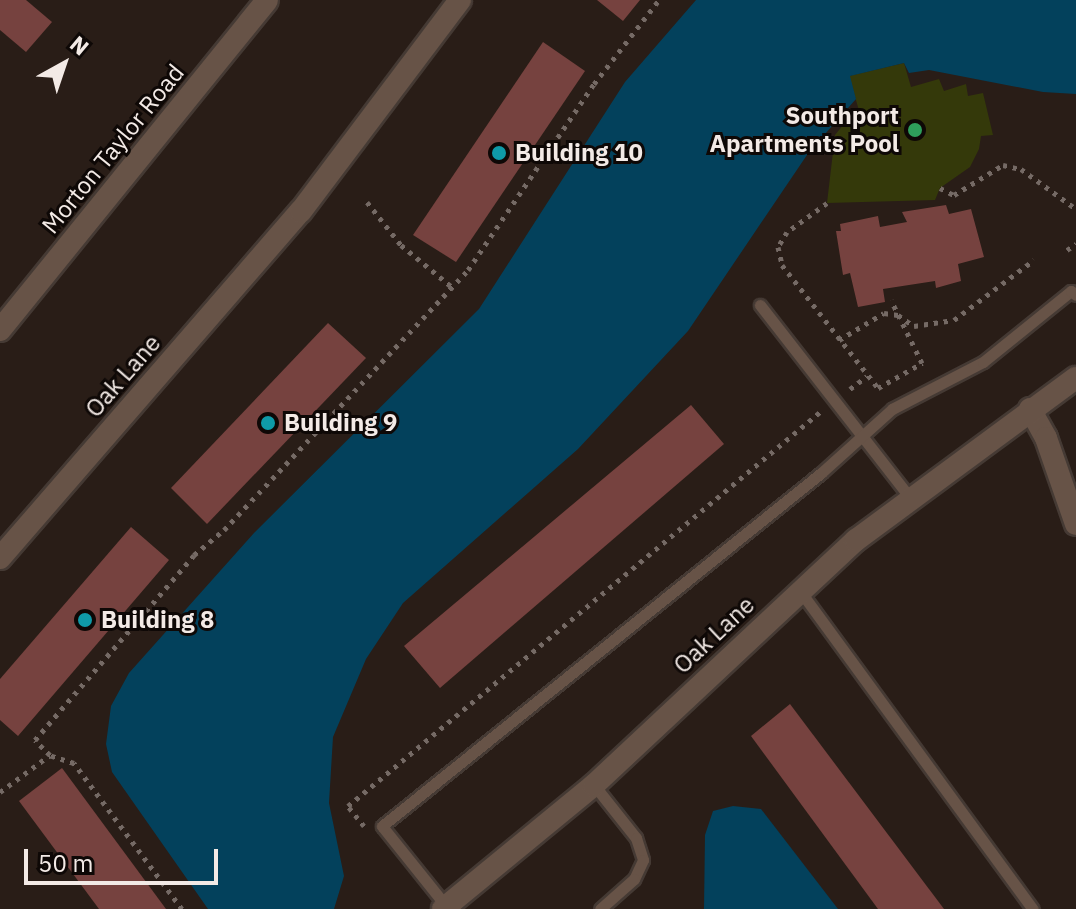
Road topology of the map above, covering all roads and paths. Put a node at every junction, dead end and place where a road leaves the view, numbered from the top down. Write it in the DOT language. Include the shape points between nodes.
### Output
graph roads {
  1 [pos="267,0"];
  2 [pos="460,0"];
  3 [pos="659,0"];
  4 [pos="940,188"];
  5 [pos="367,202"];
  6 [pos="827,203"];
  7 [pos="1076,209"];
  8 [pos="1076,244"];
  9 [pos="1067,250"];
  10 [pos="1034,260"];
  11 [pos="452,287"];
  12 [pos="1076,295"];
  13 [pos="891,300"];
  14 [pos="760,305"];
  15 [pos="898,315"];
  16 [pos="0,330"];
  17 [pos="839,340"];
  18 [pos="867,376"];
  19 [pos="1076,378"];
  20 [pos="850,389"];
  21 [pos="1030,409"];
  22 [pos="820,412"];
  23 [pos="862,436"];
  24 [pos="911,499"];
  25 [pos="1076,524"];
  26 [pos="0,558"];
  27 [pos="800,590"];
  28 [pos="50,755"];
  29 [pos="594,785"];
  30 [pos="0,792"];
  31 [pos="365,828"];
  32 [pos="444,908"];
  33 [pos="182,909"];
  34 [pos="600,909"];
  35 [pos="1033,909"];
  1 -- 16 [label="street, Morton Taylor Road"];
  2 -- 26 [label="street, Oak Lane" via="301,211"];
  3 -- 11 [label="path"];
  4 -- 7 [label="path" via="954,195 1003,165 1021,169"];
  5 -- 11 [label="path" via="401,245"];
  6 -- 17 [label="path" via="787,232 778,247 782,265"];
  8 -- 9 [label="path"];
  10 -- 15 [label="path" via="954,320 914,326"];
  11 -- 28 [label="path" via="224,530 194,555 35,740"];
  12 -- 23 [label="lane" via="1071,291 983,362 892,409"];
  13 -- 15 [label="path"];
  14 -- 23 [label="lane"];
  15 -- 17 [label="path" via="884,313"];
  15 -- 18 [label="path" via="922,363 878,388"];
  17 -- 18 [label="path"];
  18 -- 20 [label="path"];
  19 -- 21 [label="street, Oak Lane"];
  21 -- 24 [label="street, Oak Lane"];
  21 -- 25 [label="street" via="1046,438"];
  22 -- 31 [label="path" via="348,806"];
  23 -- 24 [label="lane"];
  23 -- 32 [label="lane" via="382,826"];
  24 -- 27 [label="street, Oak Lane"];
  27 -- 29 [label="street, Oak Lane"];
  27 -- 35 [label="lane"];
  28 -- 30 [label="path"];
  28 -- 33 [label="path" via="74,763"];
  29 -- 32 [label="street, Oak Lane"];
  29 -- 34 [label="lane" via="636,838 643,860 634,879"];
}
